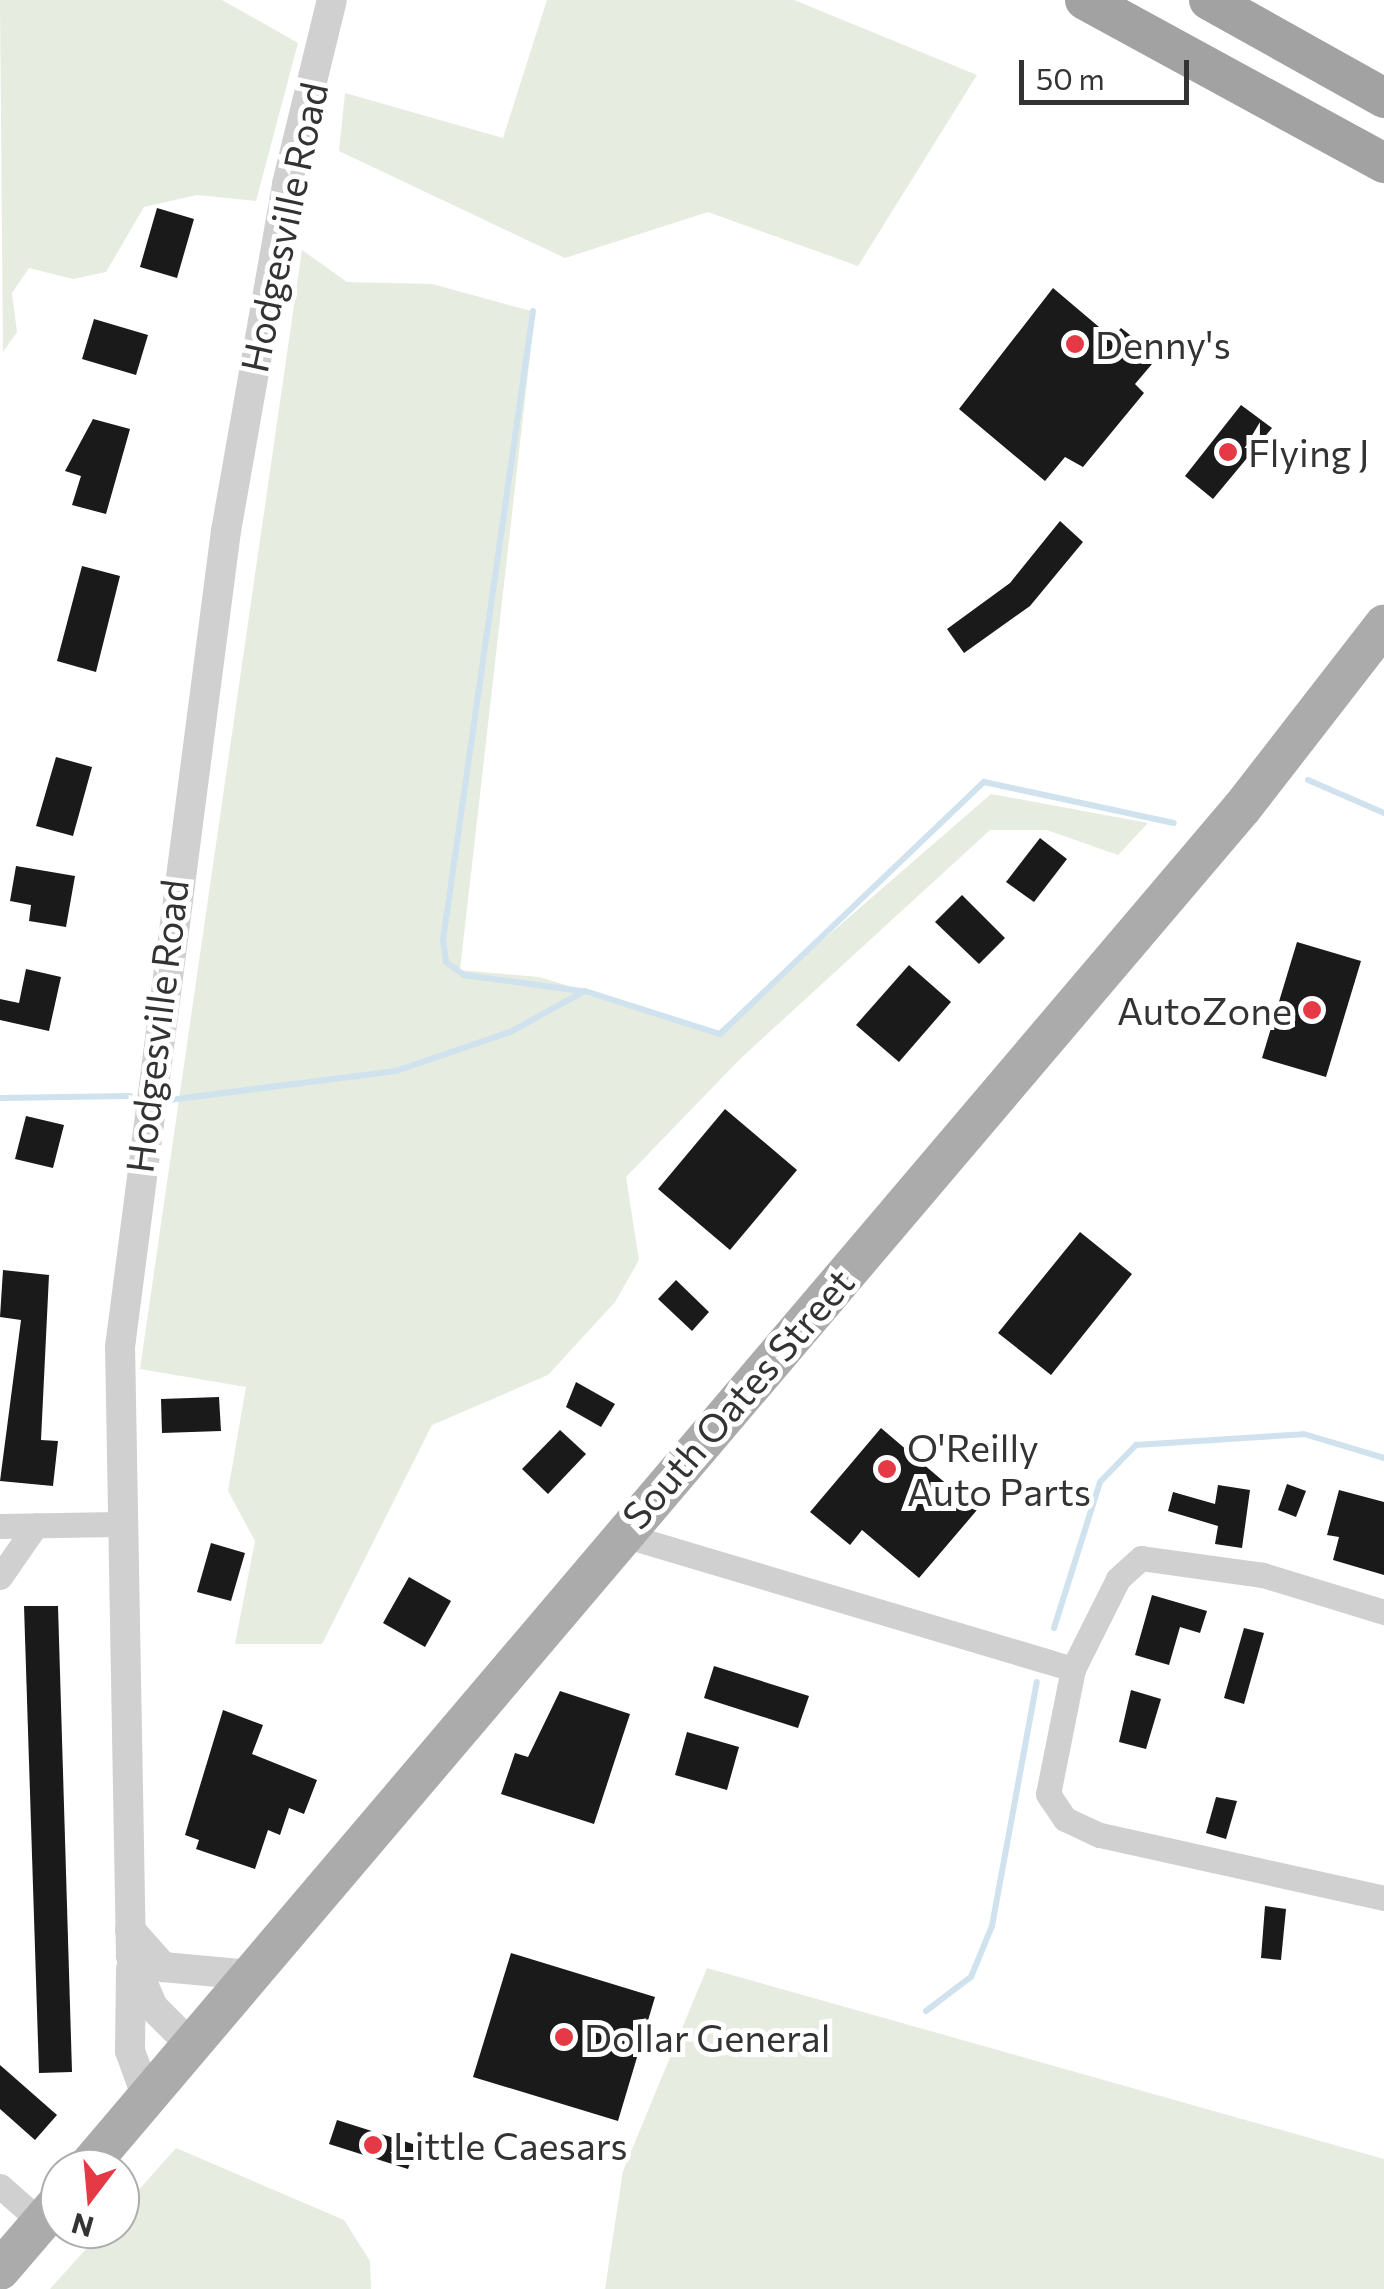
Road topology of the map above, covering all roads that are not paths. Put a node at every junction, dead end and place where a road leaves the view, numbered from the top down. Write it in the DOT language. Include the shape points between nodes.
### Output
graph roads {
  1 [pos="332,0"];
  2 [pos="1085,0"];
  3 [pos="1209,0"];
  4 [pos="1384,98"];
  5 [pos="1384,163"];
  6 [pos="1384,625"];
  7 [pos="118,1524"];
  8 [pos="0,1526"];
  9 [pos="36,1526"];
  10 [pos="620,1534"];
  11 [pos="0,1577"];
  12 [pos="1384,1612"];
  13 [pos="1073,1669"];
  14 [pos="1384,1898"];
  15 [pos="131,1943"];
  16 [pos="251,1974"];
  17 [pos="191,2045"];
  18 [pos="147,2098"];
  19 [pos="103,2149"];
  20 [pos="0,2186"];
  21 [pos="40,2206"];
  22 [pos="40,2224"];
  23 [pos="0,2270"];
  1 -- 7 [label="street, Hodgesville Road" via="276,242 201,692 127,1261"];
  2 -- 5 [label="highway"];
  3 -- 4 [label="highway"];
  6 -- 10 [label="main road, South Oates Street" via="1242,808"];
  7 -- 9 [label="street"];
  7 -- 15 [label="street, Hodgesville Road"];
  8 -- 9 [label="street"];
  9 -- 11 [label="street"];
  10 -- 13 [label="street"];
  10 -- 16 [label="main road, South Oates Street"];
  12 -- 13 [label="street" via="1246,1571 1141,1558 1118,1579"];
  13 -- 14 [label="street" via="1048,1794 1065,1818"];
  15 -- 16 [label="street" via="163,1968"];
  15 -- 17 [label="street, Hodgesville Road" via="152,2007"];
  15 -- 18 [label="street" via="130,2051"];
  16 -- 17 [label="main road, South Oates Street"];
  17 -- 18 [label="main road, South Oates Street"];
  18 -- 19 [label="main road, South Oates Street"];
  20 -- 21 [label="street"];
  22 -- 23 [label="main road"];
}
